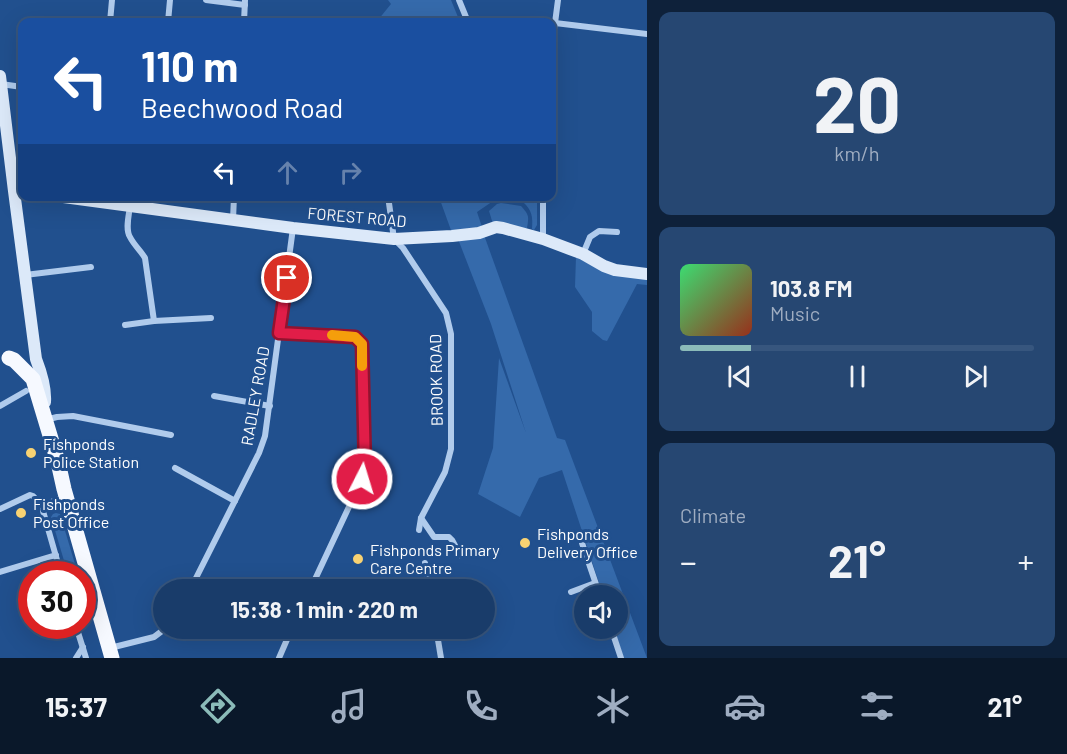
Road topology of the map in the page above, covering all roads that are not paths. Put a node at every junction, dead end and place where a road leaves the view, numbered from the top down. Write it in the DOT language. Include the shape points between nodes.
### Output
graph roads {
  1 [pos="112,0"];
  2 [pos="170,0"];
  3 [pos="206,0"];
  4 [pos="459,0"];
  5 [pos="558,0"];
  6 [pos="245,3"];
  7 [pos="110,18"];
  8 [pos="168,18"];
  9 [pos="244,18"];
  10 [pos="466,18"];
  11 [pos="556,18"];
  12 [pos="556,23"];
  13 [pos="647,34"];
  14 [pos="0,80"];
  15 [pos="18,86"];
  16 [pos="18,192"];
  17 [pos="19,201"];
  18 [pos="93,201"];
  19 [pos="234,201"];
  20 [pos="389,201"];
  21 [pos="543,201"];
  22 [pos="130,206"];
  23 [pos="233,220"];
  24 [pos="293,228"];
  25 [pos="617,232"];
  26 [pos="394,238"];
  27 [pos="543,239"];
  28 [pos="583,254"];
  29 [pos="91,267"];
  30 [pos="647,274"];
  31 [pos="25,275"];
  32 [pos="211,318"];
  33 [pos="154,321"];
  34 [pos="125,325"];
  35 [pos="279,333"];
  36 [pos="4,352"];
  37 [pos="36,359"];
  38 [pos="29,385"];
  39 [pos="214,396"];
  40 [pos="0,406"];
  41 [pos="270,406"];
  42 [pos="44,416"];
  43 [pos="171,435"];
  44 [pos="175,468"];
  45 [pos="66,497"];
  46 [pos="235,501"];
  47 [pos="44,508"];
  48 [pos="0,509"];
  49 [pos="422,518"];
  50 [pos="419,530"];
  51 [pos="582,543"];
  52 [pos="56,555"];
  53 [pos="460,555"];
  54 [pos="58,561"];
  55 [pos="425,563"];
  56 [pos="0,572"];
  57 [pos="195,579"];
  58 [pos="315,579"];
  59 [pos="427,579"];
  60 [pos="595,583"];
  61 [pos="571,592"];
  62 [pos="153,637"];
  63 [pos="80,639"];
  64 [pos="287,639"];
  65 [pos="438,639"];
  66 [pos="615,639"];
  67 [pos="83,647"];
  68 [pos="111,653"];
  69 [pos="76,658"];
  70 [pos="86,658"];
  71 [pos="279,658"];
  72 [pos="441,658"];
  73 [pos="621,658"];
  1 -- 7 [label="street"];
  2 -- 8 [label="street"];
  3 -- 6 [label="street"];
  4 -- 10 [label="street"];
  5 -- 11 [label="street"];
  6 -- 9 [label="street"];
  12 -- 13 [label="street"];
  14 -- 15 [label="street"];
  14 -- 16 [label="main road"];
  17 -- 31 [label="main road"];
  18 -- 22 [label="main road, FOREST ROAD"];
  19 -- 23 [label="street"];
  20 -- 26 [label="street"];
  21 -- 27 [label="street"];
  22 -- 23 [label="main road, FOREST ROAD"];
  22 -- 33 [label="street" via="129,236 145,258"];
  23 -- 24 [label="main road, FOREST ROAD"];
  24 -- 26 [label="main road, FOREST ROAD"];
  24 -- 35 [label="street, RADLEY ROAD"];
  25 -- 28 [label="street" via="599,231 590,237"];
  26 -- 27 [label="main road, FOREST ROAD" via="452,236 496,227"];
  26 -- 49 [label="street, BROOK ROAD" via="446,313 451,334 451,449 445,472"];
  27 -- 28 [label="main road, FOREST ROAD"];
  28 -- 30 [label="main road, FOREST ROAD" via="615,270"];
  29 -- 31 [label="street"];
  31 -- 37 [label="main road"];
  32 -- 33 [label="street"];
  33 -- 34 [label="street"];
  35 -- 41 [label="street, RADLEY ROAD"];
  35 -- 58 [label="street" via="355,337 362,344 365,468"];
  36 -- 38 [label="main road" via="14,360"];
  37 -- 38 [label="main road"];
  37 -- 42 [label="main road" via="45,397"];
  38 -- 40 [label="street"];
  38 -- 42 [label="main road" via="35,410"];
  39 -- 41 [label="street"];
  41 -- 46 [label="street, RADLEY ROAD" via="259,453"];
  42 -- 43 [label="street" via="73,416"];
  42 -- 45 [label="main road"];
  44 -- 46 [label="street"];
  45 -- 47 [label="street"];
  45 -- 68 [label="main road"];
  46 -- 57 [label="street, RADLEY ROAD"];
  47 -- 48 [label="street" via="30,495"];
  47 -- 52 [label="street"];
  49 -- 50 [label="street, BROOK ROAD"];
  49 -- 53 [label="street" via="434,537 449,537"];
  51 -- 60 [label="street"];
  52 -- 54 [label="street"];
  52 -- 56 [label="street"];
  55 -- 59 [label="street"];
  60 -- 61 [label="street"];
  62 -- 68 [label="street"];
  63 -- 67 [label="street"];
  64 -- 71 [label="street"];
  65 -- 72 [label="street"];
  66 -- 73 [label="street"];
  67 -- 69 [label="street"];
  67 -- 70 [label="street"];
}
